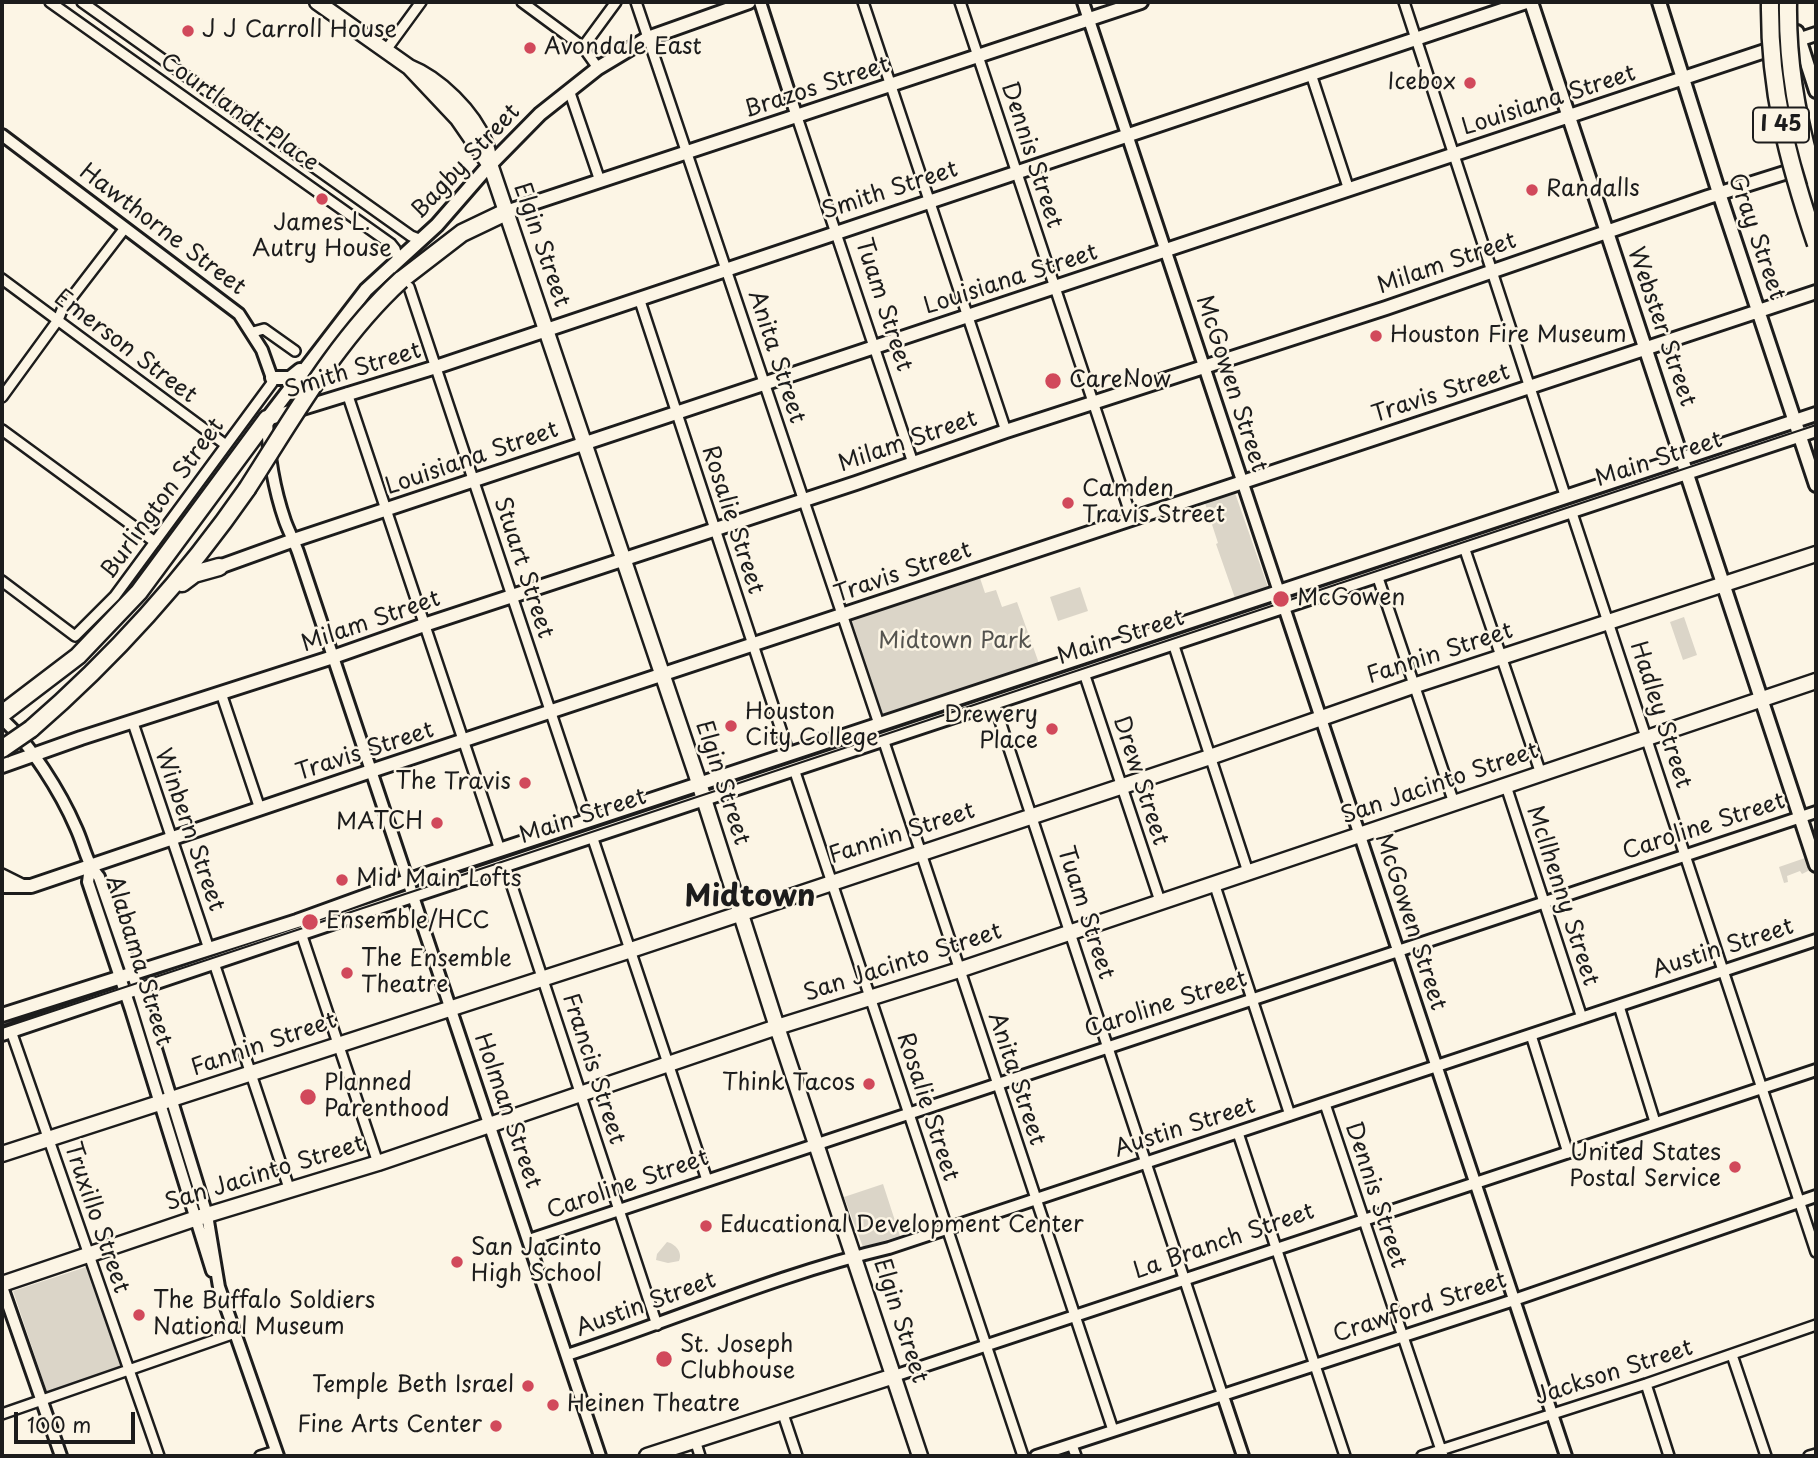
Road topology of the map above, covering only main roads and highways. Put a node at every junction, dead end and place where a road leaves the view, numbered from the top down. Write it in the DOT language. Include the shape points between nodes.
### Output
graph roads {
  1 [pos="317,2"];
  2 [pos="749,2"];
  3 [pos="1141,2"];
  4 [pos="1529,2"];
  5 [pos="1659,2"];
  6 [pos="1770,2"];
  7 [pos="1788,2"];
  8 [pos="1816,34"];
  9 [pos="1800,39"];
  10 [pos="1684,78"];
  11 [pos="1816,91"];
  12 [pos="1569,117"];
  13 [pos="1816,163"];
  14 [pos="490,164"];
  15 [pos="1816,182"];
  16 [pos="1719,193"];
  17 [pos="506,212"];
  18 [pos="1607,232"];
  19 [pos="1816,244"];
  20 [pos="1816,292"];
  21 [pos="1759,311"];
  22 [pos="546,330"];
  23 [pos="1646,347"];
  24 [pos="309,363"];
  25 [pos="272,378"];
  26 [pos="1816,414"];
  27 [pos="267,419"];
  28 [pos="1796,421"];
  29 [pos="1816,430"];
  30 [pos="1801,435"];
  31 [pos="584,443"];
  32 [pos="1682,457"];
  33 [pos="1688,472"];
  34 [pos="1816,485"];
  35 [pos="1816,554"];
  36 [pos="623,559"];
  37 [pos="219,567"];
  38 [pos="1724,585"];
  39 [pos="168,593"];
  40 [pos="662,674"];
  41 [pos="1816,681"];
  42 [pos="1762,700"];
  43 [pos="4,714"];
  44 [pos="2,749"];
  45 [pos="8,761"];
  46 [pos="2,766"];
  47 [pos="699,784"];
  48 [pos="704,799"];
  49 [pos="1816,864"];
  50 [pos="2,886"];
  51 [pos="740,913"];
  52 [pos="2,1015"];
  53 [pos="777,1027"];
  54 [pos="7,1033"];
  55 [pos="2,1154"];
  56 [pos="2,1285"];
  57 [pos="894,1376"];
  58 [pos="647,1456"];
  59 [pos="920,1456"];
  1 -- 14 [label="main road, Elgin Street" via="434,82 468,115 485,143"];
  2 -- 14 [label="main road, Bagby Street" via="648,38 598,68 540,114"];
  3 -- 17 [label="main road, Brazos Street"];
  4 -- 12 [label="main road, Webster Street"];
  4 -- 22 [label="main road, Smith Street"];
  5 -- 10 [label="main road, Gray Street"];
  6 -- 19 [label="highway, I 45, bridge" via="1777,108"];
  7 -- 9 [label="main road"];
  7 -- 15 [label="highway, I 45, bridge" via="1795,90"];
  8 -- 9 [label="main road, Louisiana Street"];
  9 -- 10 [label="main road, Louisiana Street"];
  9 -- 11 [label="main road"];
  10 -- 12 [label="main road, Louisiana Street"];
  10 -- 16 [label="main road, Gray Street"];
  12 -- 18 [label="main road, Webster Street"];
  12 -- 31 [label="main road, Louisiana Street"];
  13 -- 16 [label="main road, Milam Street"];
  14 -- 17 [label="main road, Elgin Street"];
  14 -- 24 [label="main road, Bagby Street" via="421,240 366,290"];
  16 -- 18 [label="main road, Milam Street"];
  16 -- 21 [label="main road, Gray Street"];
  17 -- 22 [label="main road, Elgin Street"];
  17 -- 39 [label="highway, bridge" via="462,233 405,284 380,299 335,355 224,523"];
  18 -- 23 [label="main road, Webster Street"];
  18 -- 36 [label="main road, Milam Street"];
  20 -- 21 [label="main road, Travis Street"];
  21 -- 23 [label="main road, Travis Street"];
  21 -- 28 [label="main road, Gray Street"];
  22 -- 27 [label="main road, Smith Street"];
  22 -- 31 [label="main road, Elgin Street"];
  23 -- 32 [label="main road, Webster Street"];
  23 -- 40 [label="main road, Travis Street"];
  24 -- 25 [label="main road" via="290,378"];
  24 -- 27 [label="main road, Bagby Street"];
  26 -- 28 [label="main road, Main Street"];
  27 -- 43 [label="highway" via="139,592 78,656"];
  28 -- 30 [label="main road, Gray Street"];
  28 -- 32 [label="main road, Main Street"];
  29 -- 30 [label="main road, Main Street"];
  30 -- 33 [label="main road, Main Street"];
  30 -- 34 [label="main road, Gray Street"];
  31 -- 36 [label="main road, Elgin Street"];
  31 -- 37 [label="main road, Louisiana Street"];
  32 -- 33 [label="main road, Webster Street"];
  32 -- 47 [label="main road, Main Street"];
  33 -- 38 [label="main road, Webster Street"];
  33 -- 48 [label="main road, Main Street"];
  35 -- 38 [label="main road, Fannin Street"];
  36 -- 40 [label="main road, Elgin Street"];
  36 -- 45 [label="main road, Milam Street"];
  37 -- 39 [label="highway" via="194,574"];
  38 -- 42 [label="main road, Webster Street"];
  38 -- 51 [label="main road, Fannin Street"];
  39 -- 44 [label="highway, bridge" via="31,729"];
  40 -- 47 [label="main road, Elgin Street"];
  40 -- 50 [label="main road, Travis Street" via="31,886"];
  41 -- 42 [label="main road, San Jacinto Street"];
  42 -- 49 [label="main road, Webster Street"];
  42 -- 53 [label="main road, San Jacinto Street"];
  45 -- 46 [label="main road, Milam Street"];
  47 -- 48 [label="main road, Elgin Street"];
  47 -- 52 [label="main road, Main Street"];
  48 -- 51 [label="main road, Elgin Street"];
  48 -- 54 [label="main road, Main Street"];
  51 -- 53 [label="main road, Elgin Street"];
  51 -- 55 [label="main road, Fannin Street"];
  53 -- 56 [label="main road, San Jacinto Street"];
  53 -- 57 [label="main road, Elgin Street"];
  57 -- 58 [label="main road, La Branch Street"];
  57 -- 59 [label="main road, Elgin Street"];
}
